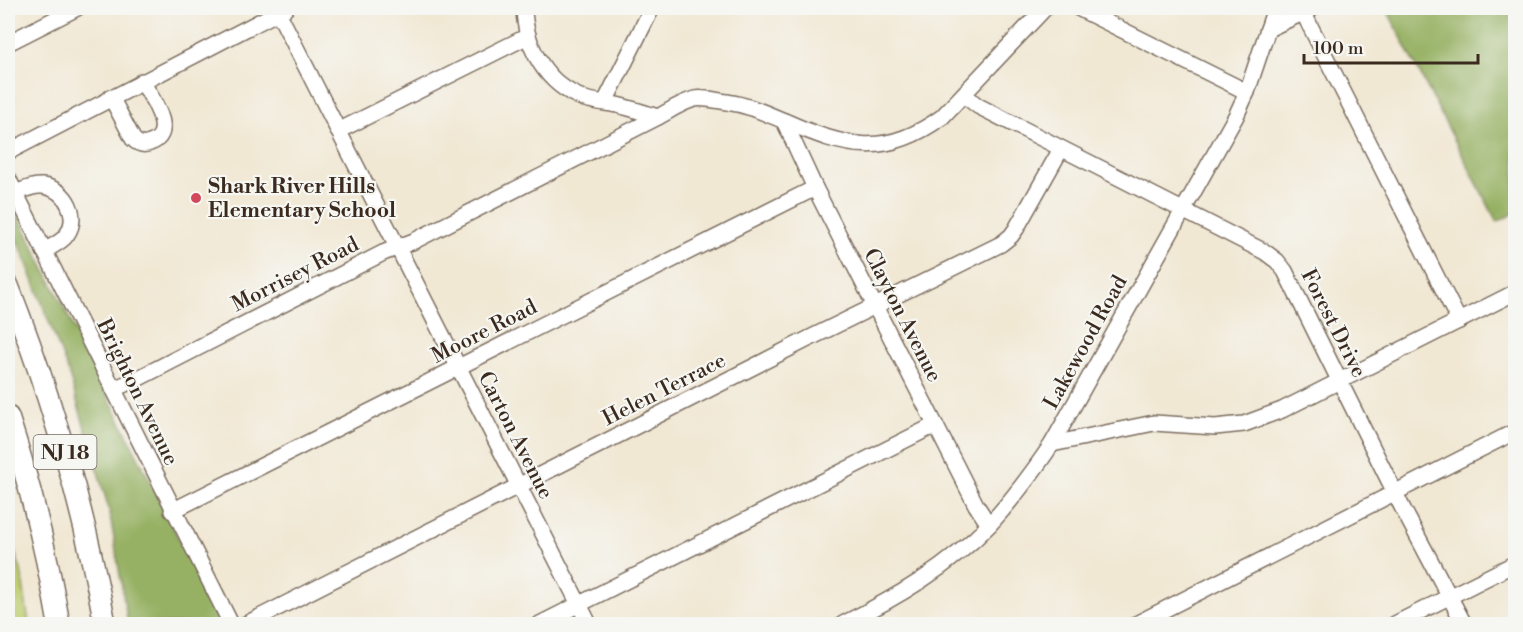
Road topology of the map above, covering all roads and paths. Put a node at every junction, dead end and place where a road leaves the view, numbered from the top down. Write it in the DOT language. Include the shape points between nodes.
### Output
graph roads {
  1 [pos="76,8"];
  2 [pos="524,8"];
  3 [pos="652,8"];
  4 [pos="1045,8"];
  5 [pos="1078,8"];
  6 [pos="1275,8"];
  7 [pos="280,9"];
  8 [pos="1306,9"];
  9 [pos="1268,29"];
  10 [pos="528,36"];
  11 [pos="8,43"];
  12 [pos="142,81"];
  13 [pos="1247,92"];
  14 [pos="964,94"];
  15 [pos="111,98"];
  16 [pos="605,102"];
  17 [pos="658,117"];
  18 [pos="784,121"];
  19 [pos="338,131"];
  20 [pos="1061,149"];
  21 [pos="8,152"];
  22 [pos="8,178"];
  23 [pos="815,188"];
  24 [pos="15,193"];
  25 [pos="1183,210"];
  26 [pos="398,248"];
  27 [pos="44,250"];
  28 [pos="8,286"];
  29 [pos="1515,292"];
  30 [pos="875,306"];
  31 [pos="1459,321"];
  32 [pos="459,368"];
  33 [pos="1340,380"];
  34 [pos="113,389"];
  35 [pos="8,417"];
  36 [pos="935,425"];
  37 [pos="1515,431"];
  38 [pos="1052,444"];
  39 [pos="519,486"];
  40 [pos="1396,493"];
  41 [pos="172,510"];
  42 [pos="989,525"];
  43 [pos="1515,563"];
  44 [pos="1449,597"];
  45 [pos="579,605"];
  46 [pos="59,624"];
  47 [pos="105,624"];
  48 [pos="231,624"];
  49 [pos="246,624"];
  50 [pos="540,624"];
  51 [pos="589,624"];
  52 [pos="843,624"];
  53 [pos="1136,624"];
  54 [pos="1395,624"];
  55 [pos="1464,624"];
  1 -- 11 [label="street"];
  2 -- 10 [label="street"];
  3 -- 16 [label="street"];
  4 -- 14 [label="street, Morrisey Road"];
  5 -- 13 [label="street"];
  6 -- 9 [label="street, Lakewood Road"];
  7 -- 12 [label="street"];
  7 -- 19 [label="street, Carton Avenue"];
  8 -- 9 [label="street"];
  8 -- 31 [label="street"];
  9 -- 13 [label="street, Lakewood Road"];
  10 -- 16 [label="street" via="540,63 559,84 586,99"];
  10 -- 19 [label="street"];
  12 -- 15 [label="street"];
  12 -- 15 [label="street" via="164,125 156,141 144,145 132,139"];
  13 -- 25 [label="street, Lakewood Road"];
  14 -- 18 [label="street, Morrisey Road" via="929,126 887,142 845,143"];
  14 -- 20 [label="street, Forest Drive" via="978,106"];
  15 -- 21 [label="street"];
  16 -- 17 [label="street"];
  17 -- 18 [label="street, Morrisey Road" via="699,98 761,110"];
  17 -- 26 [label="street, Morrisey Road"];
  18 -- 23 [label="street, Clayton Avenue"];
  19 -- 26 [label="street, Carton Avenue"];
  20 -- 25 [label="street, Forest Drive"];
  20 -- 30 [label="street, Helen Terrace" via="1011,236"];
  22 -- 24 [label="street, Brighton Avenue"];
  23 -- 30 [label="street, Clayton Avenue"];
  23 -- 32 [label="street, Moore Road"];
  24 -- 27 [label="street, Brighton Avenue"];
  24 -- 27 [label="street" via="45,186 68,202 72,221 69,230 64,239"];
  25 -- 33 [label="street, Forest Drive" via="1277,261"];
  25 -- 38 [label="street, Lakewood Road"];
  26 -- 32 [label="street, Carton Avenue"];
  26 -- 34 [label="street, Morrisey Road"];
  27 -- 34 [label="street, Brighton Avenue"];
  28 -- 47 [label="highway, NJ 18" via="63,445 85,524"];
  29 -- 31 [label="street"];
  30 -- 36 [label="street, Clayton Avenue"];
  30 -- 39 [label="street, Helen Terrace"];
  31 -- 33 [label="street"];
  32 -- 39 [label="street, Carton Avenue"];
  32 -- 41 [label="street, Moore Road"];
  33 -- 38 [label="street" via="1282,410 1244,424 1215,427 1154,423"];
  33 -- 40 [label="street, Forest Drive"];
  34 -- 41 [label="street, Brighton Avenue"];
  35 -- 46 [label="highway, NJ 18" via="44,549"];
  36 -- 42 [label="street, Clayton Avenue"];
  36 -- 45 [label="street"];
  37 -- 40 [label="street"];
  38 -- 42 [label="street, Lakewood Road"];
  39 -- 45 [label="street, Carton Avenue"];
  39 -- 49 [label="street, Helen Terrace"];
  40 -- 44 [label="street, Forest Drive"];
  40 -- 53 [label="street"];
  41 -- 48 [label="street, Brighton Avenue"];
  42 -- 52 [label="street, Lakewood Road" via="911,587"];
  43 -- 44 [label="street"];
  44 -- 54 [label="street"];
  44 -- 55 [label="street, Forest Drive"];
  45 -- 50 [label="street"];
  45 -- 51 [label="street, Carton Avenue"];
}
